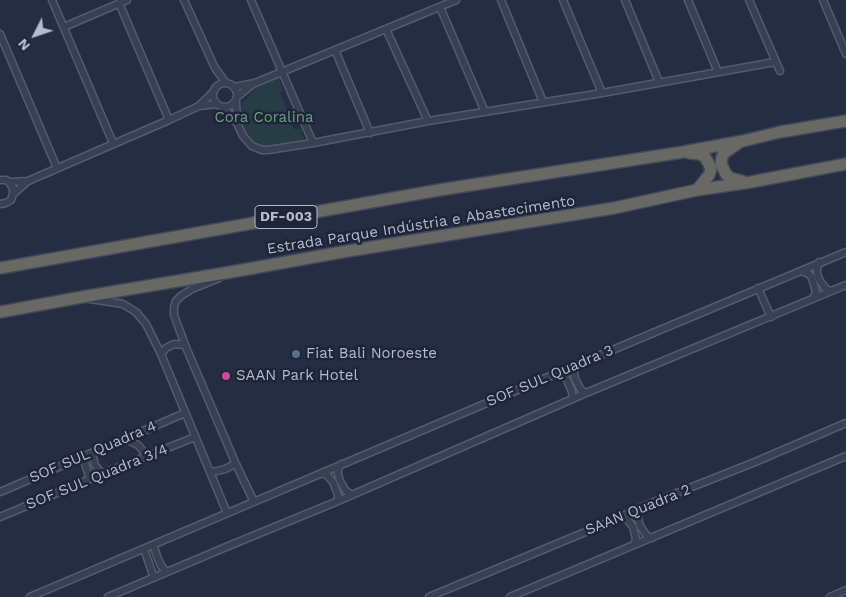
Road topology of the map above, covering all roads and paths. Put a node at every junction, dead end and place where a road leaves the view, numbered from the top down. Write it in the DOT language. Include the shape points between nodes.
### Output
graph roads {
  1 [pos="52,0"];
  2 [pos="127,0"];
  3 [pos="184,0"];
  4 [pos="251,0"];
  5 [pos="456,0"];
  6 [pos="501,0"];
  7 [pos="563,0"];
  8 [pos="624,0"];
  9 [pos="688,0"];
  10 [pos="749,0"];
  11 [pos="823,0"];
  12 [pos="119,4"];
  13 [pos="440,7"];
  14 [pos="64,27"];
  15 [pos="386,29"];
  16 [pos="0,34"];
  17 [pos="335,50"];
  18 [pos="846,54"];
  19 [pos="775,62"];
  20 [pos="215,68"];
  21 [pos="780,71"];
  22 [pos="282,72"];
  23 [pos="718,72"];
  24 [pos="659,82"];
  25 [pos="226,83"];
  26 [pos="255,83"];
  27 [pos="234,87"];
  28 [pos="215,90"];
  29 [pos="602,93"];
  30 [pos="237,99"];
  31 [pos="543,102"];
  32 [pos="199,106"];
  33 [pos="220,106"];
  34 [pos="485,112"];
  35 [pos="169,120"];
  36 [pos="428,121"];
  37 [pos="846,121"];
  38 [pos="237,123"];
  39 [pos="370,133"];
  40 [pos="743,141"];
  41 [pos="114,143"];
  42 [pos="312,143"];
  43 [pos="683,152"];
  44 [pos="846,164"];
  45 [pos="57,168"];
  46 [pos="3,180"];
  47 [pos="28,181"];
  48 [pos="751,182"];
  49 [pos="697,190"];
  50 [pos="14,194"];
  51 [pos="0,204"];
  52 [pos="846,252"];
  53 [pos="819,262"];
  54 [pos="0,268"];
  55 [pos="800,270"];
  56 [pos="237,272"];
  57 [pos="846,285"];
  58 [pos="758,288"];
  59 [pos="832,291"];
  60 [pos="82,297"];
  61 [pos="813,299"];
  62 [pos="0,312"];
  63 [pos="770,317"];
  64 [pos="185,345"];
  65 [pos="161,354"];
  66 [pos="576,365"];
  67 [pos="558,372"];
  68 [pos="586,393"];
  69 [pos="573,399"];
  70 [pos="185,413"];
  71 [pos="846,422"];
  72 [pos="195,436"];
  73 [pos="125,439"];
  74 [pos="92,453"];
  75 [pos="146,456"];
  76 [pos="846,456"];
  77 [pos="81,458"];
  78 [pos="235,462"];
  79 [pos="342,464"];
  80 [pos="209,470"];
  81 [pos="102,474"];
  82 [pos="319,474"];
  83 [pos="90,479"];
  84 [pos="0,492"];
  85 [pos="352,495"];
  86 [pos="338,501"];
  87 [pos="254,502"];
  88 [pos="639,508"];
  89 [pos="227,513"];
  90 [pos="0,517"];
  91 [pos="619,518"];
  92 [pos="652,538"];
  93 [pos="154,545"];
  94 [pos="634,545"];
  95 [pos="144,549"];
  96 [pos="167,572"];
  97 [pos="154,578"];
  98 [pos="846,590"];
  99 [pos="30,597"];
  100 [pos="108,597"];
  101 [pos="429,597"];
  102 [pos="510,597"];
  103 [pos="830,597"];
  1 -- 14 [label="street"];
  2 -- 12 [label="street"];
  3 -- 20 [label="street"];
  4 -- 22 [label="street"];
  5 -- 13 [label="street"];
  6 -- 31 [label="street"];
  7 -- 29 [label="street"];
  8 -- 24 [label="street"];
  9 -- 23 [label="street"];
  10 -- 19 [label="street"];
  11 -- 18 [label="street"];
  12 -- 14 [label="street"];
  12 -- 35 [label="street"];
  13 -- 15 [label="street"];
  13 -- 34 [label="street"];
  14 -- 41 [label="street"];
  15 -- 17 [label="street"];
  15 -- 36 [label="street"];
  16 -- 45 [label="street"];
  17 -- 22 [label="street"];
  17 -- 39 [label="street"];
  19 -- 21 [label="street"];
  19 -- 23 [label="street"];
  20 -- 25 [label="street"];
  20 -- 28 [label="street"];
  22 -- 26 [label="street"];
  22 -- 42 [label="street"];
  23 -- 24 [label="street"];
  24 -- 29 [label="street"];
  25 -- 27 [label="street"];
  25 -- 28 [label="street"];
  26 -- 27 [label="street"];
  26 -- 30 [label="street"];
  27 -- 30 [label="street"];
  28 -- 32 [label="street"];
  28 -- 33 [label="street" via="214,98"];
  29 -- 31 [label="street"];
  30 -- 33 [label="street" via="231,106"];
  30 -- 38 [label="street"];
  31 -- 34 [label="street"];
  32 -- 33 [label="street"];
  32 -- 35 [label="street"];
  33 -- 38 [label="street"];
  34 -- 36 [label="street"];
  35 -- 41 [label="street"];
  36 -- 39 [label="street"];
  37 -- 40 [label="highway, Estrada Parque Indústria e Abastecimento / DF-003"];
  38 -- 42 [label="street" via="247,141 262,150"];
  39 -- 42 [label="street"];
  40 -- 43 [label="highway, Estrada Parque Indústria e Abastecimento / DF-003"];
  40 -- 48 [label="highway" via="724,153 721,164 730,178"];
  41 -- 45 [label="street"];
  43 -- 49 [label="highway" via="705,157 711,169"];
  43 -- 54 [label="highway, Estrada Parque Indústria e Abastecimento / DF-003" via="438,190"];
  44 -- 48 [label="highway, Estrada Parque Indústria e Abastecimento"];
  45 -- 47 [label="street"];
  46 -- 47 [label="street"];
  46 -- 50 [label="street" via="13,188"];
  47 -- 50 [label="street"];
  48 -- 49 [label="highway, Estrada Parque Indústria e Abastecimento"];
  49 -- 56 [label="highway, Estrada Parque Indústria e Abastecimento" via="614,208 351,250"];
  50 -- 51 [label="street" via="11,200"];
  52 -- 53 [label="street, SOF SUL Quadra 3"];
  53 -- 55 [label="street, SOF SUL Quadra 3"];
  53 -- 59 [label="street" via="817,274 820,282 826,290"];
  55 -- 58 [label="street, SOF SUL Quadra 3"];
  55 -- 61 [label="street" via="812,278 816,292"];
  56 -- 60 [label="highway, Estrada Parque Indústria e Abastecimento"];
  56 -- 64 [label="street" via="192,289 176,301 174,314"];
  57 -- 59 [label="street"];
  58 -- 63 [label="street"];
  58 -- 66 [label="street, SOF SUL Quadra 3"];
  59 -- 61 [label="street"];
  60 -- 62 [label="highway, Estrada Parque Indústria e Abastecimento"];
  60 -- 65 [label="street" via="123,304 136,312"];
  61 -- 63 [label="street"];
  63 -- 68 [label="street"];
  64 -- 65 [label="street" via="174,344"];
  64 -- 78 [label="street"];
  65 -- 70 [label="street"];
  66 -- 67 [label="street, SOF SUL Quadra 3"];
  66 -- 68 [label="street" via="575,379"];
  67 -- 69 [label="street" via="567,380"];
  67 -- 79 [label="street, SOF SUL Quadra 3"];
  68 -- 69 [label="street"];
  69 -- 85 [label="street"];
  70 -- 72 [label="street"];
  70 -- 73 [label="street, SOF SUL Quadra 4"];
  71 -- 88 [label="street, SAAN Quadra 2"];
  72 -- 75 [label="street, SOF SUL Quadra 3/4"];
  72 -- 80 [label="street"];
  73 -- 74 [label="street, SOF SUL Quadra 4"];
  73 -- 75 [label="street" via="138,445"];
  74 -- 77 [label="street, SOF SUL Quadra 4"];
  74 -- 81 [label="street"];
  75 -- 81 [label="street, SOF SUL Quadra 3/4"];
  76 -- 92 [label="street"];
  77 -- 83 [label="street"];
  77 -- 84 [label="street, SOF SUL Quadra 4"];
  78 -- 80 [label="street" via="225,469"];
  78 -- 87 [label="street"];
  79 -- 82 [label="street, SOF SUL Quadra 3"];
  79 -- 85 [label="street" via="338,474 346,491"];
  80 -- 89 [label="street"];
  81 -- 83 [label="street, SOF SUL Quadra 3/4"];
  82 -- 86 [label="street" via="326,474 333,482"];
  82 -- 87 [label="street, SOF SUL Quadra 3"];
  83 -- 90 [label="street, SOF SUL Quadra 3/4"];
  85 -- 86 [label="street"];
  86 -- 96 [label="street"];
  87 -- 89 [label="street, SOF SUL Quadra 3"];
  88 -- 91 [label="street, SAAN Quadra 2"];
  88 -- 92 [label="street" via="640,526"];
  89 -- 93 [label="street, SOF SUL Quadra 3"];
  91 -- 94 [label="street" via="630,522 635,532"];
  91 -- 101 [label="street, SAAN Quadra 2"];
  92 -- 94 [label="street"];
  93 -- 95 [label="street, SOF SUL Quadra 3"];
  93 -- 96 [label="street"];
  94 -- 102 [label="street"];
  95 -- 97 [label="street"];
  95 -- 99 [label="street, SOF SUL Quadra 3"];
  96 -- 97 [label="street"];
  97 -- 100 [label="street"];
  98 -- 103 [label="street"];
}
